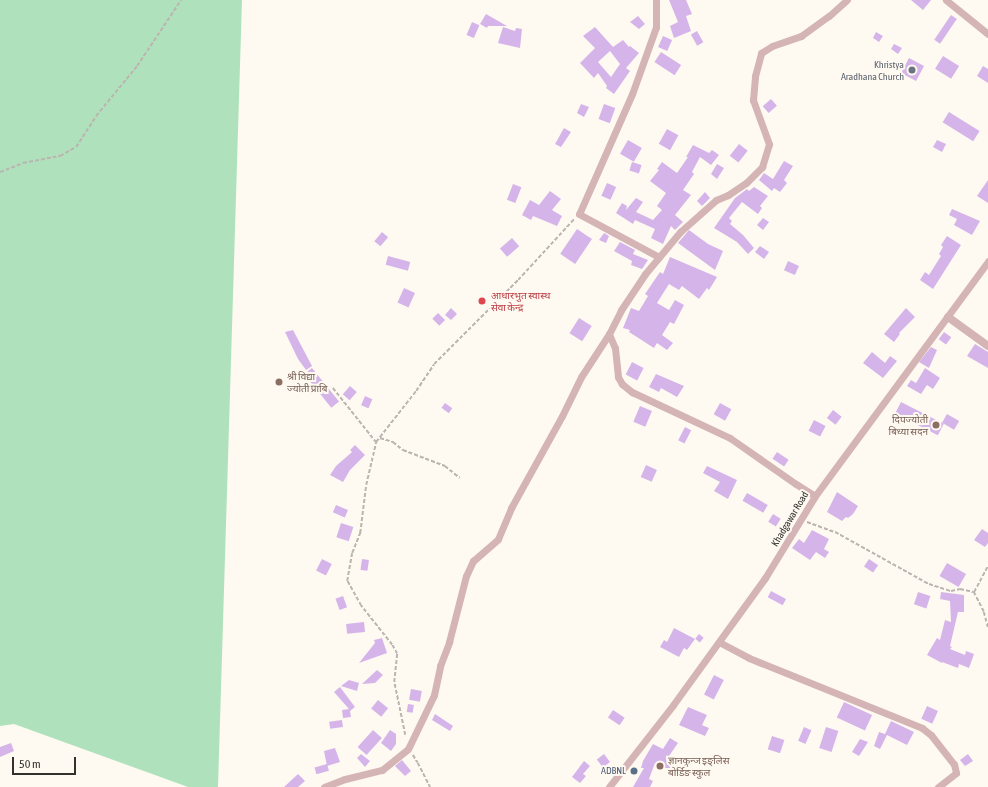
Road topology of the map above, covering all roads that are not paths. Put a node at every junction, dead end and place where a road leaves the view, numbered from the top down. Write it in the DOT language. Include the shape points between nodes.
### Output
graph roads {
  1 [pos="656,0"];
  2 [pos="847,0"];
  3 [pos="946,0"];
  4 [pos="988,34"];
  5 [pos="659,257"];
  6 [pos="988,261"];
  7 [pos="948,317"];
  8 [pos="609,334"];
  9 [pos="988,346"];
  10 [pos="815,496"];
  11 [pos="719,642"];
  12 [pos="324,787"];
  13 [pos="609,787"];
  14 [pos="938,787"];
  1 -- 5 [label="street" via="656,27 637,79 579,214"];
  2 -- 5 [label="street" via="801,36 772,46 761,53 755,76 753,100 769,144 762,167 746,183 705,209 680,232"];
  3 -- 4 [label="street"];
  5 -- 8 [label="street" via="621,310"];
  6 -- 7 [label="street, Khadgawar Road"];
  7 -- 9 [label="street"];
  7 -- 10 [label="street, Khadgawar Road"];
  8 -- 10 [label="street" via="615,348 618,377 632,392 730,438"];
  8 -- 12 [label="street" via="581,377 511,508 498,539 473,562 466,576 434,695 408,749 382,770"];
  10 -- 11 [label="street, Khadgawar Road" via="766,578"];
  11 -- 13 [label="street, Khadgawar Road"];
  11 -- 14 [label="street" via="749,658 922,728 931,735 954,764 956,773"];
}
